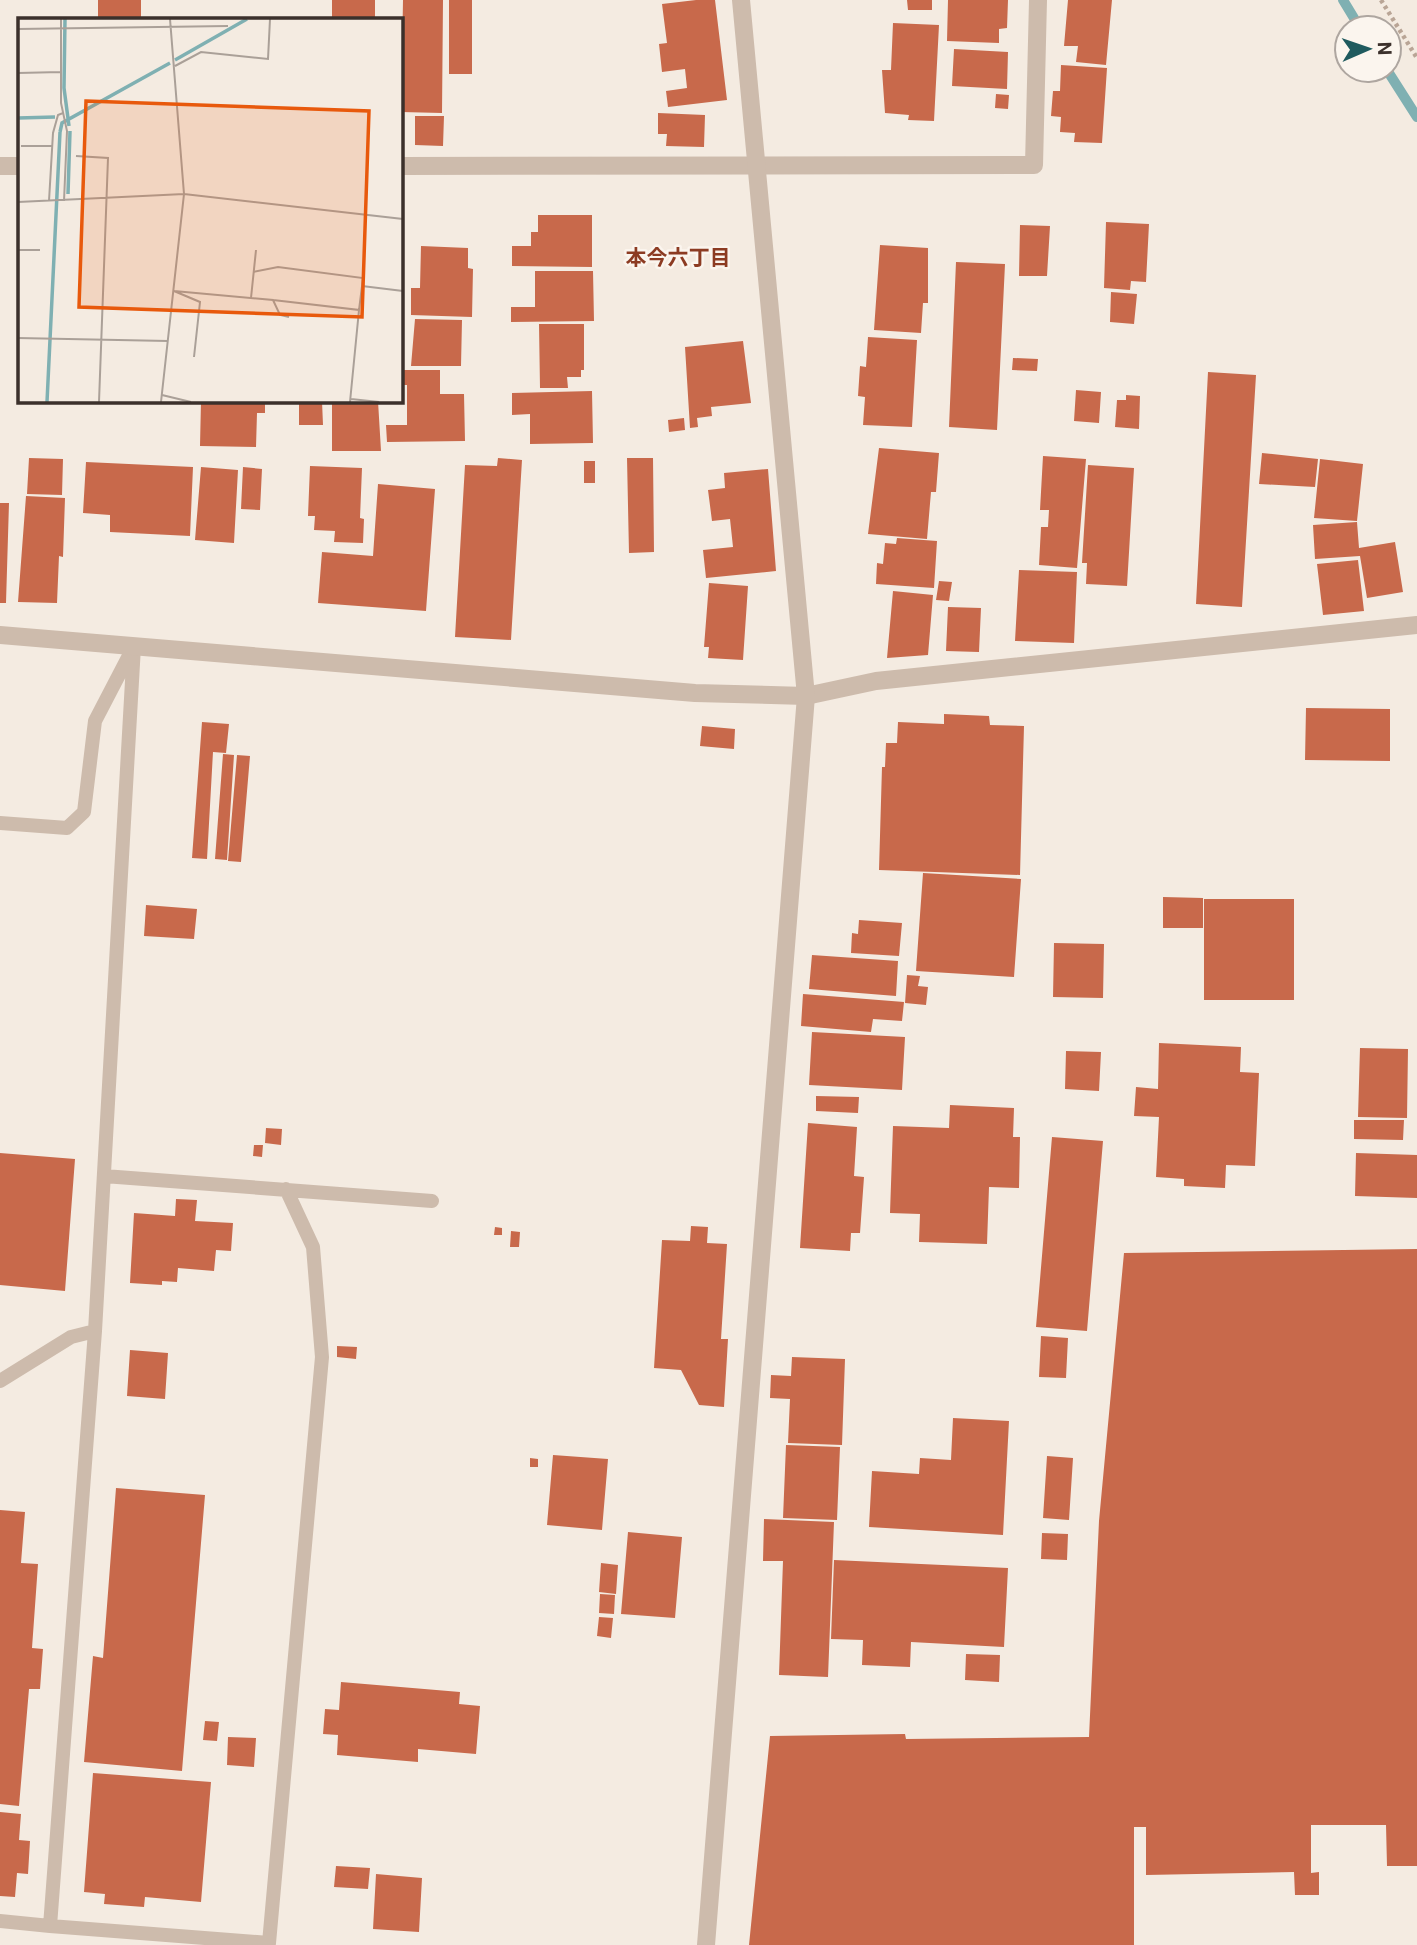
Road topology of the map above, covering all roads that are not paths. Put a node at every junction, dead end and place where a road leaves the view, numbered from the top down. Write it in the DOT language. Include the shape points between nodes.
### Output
graph roads {
  1 [pos="741,0"];
  2 [pos="1038,0"];
  3 [pos="0,166"];
  4 [pos="18,166"];
  5 [pos="402,166"];
  6 [pos="759,167"];
  7 [pos="1417,625"];
  8 [pos="0,635"];
  9 [pos="134,646"];
  10 [pos="806,696"];
  11 [pos="0,822"];
  12 [pos="104,1175"];
  13 [pos="286,1189"];
  14 [pos="432,1201"];
  15 [pos="95,1331"];
  16 [pos="0,1381"];
  17 [pos="0,1921"];
  18 [pos="50,1926"];
  19 [pos="211,1942"];
  20 [pos="706,1945"];
  1 -- 6 [label="street"];
  2 -- 6 [label="street" via="1034,165"];
  3 -- 4 [label="street"];
  5 -- 6 [label="street"];
  6 -- 10 [label="street"];
  7 -- 10 [label="street" via="876,681"];
  8 -- 9 [label="street"];
  9 -- 10 [label="street" via="695,693"];
  9 -- 11 [label="lane" via="95,721 84,812 67,828"];
  9 -- 12 [label="lane"];
  10 -- 20 [label="street"];
  12 -- 13 [label="lane"];
  12 -- 15 [label="lane"];
  13 -- 14 [label="lane"];
  13 -- 19 [label="lane" via="313,1247 322,1357 269,1943"];
  15 -- 16 [label="lane" via="71,1337"];
  15 -- 18 [label="lane"];
  17 -- 18 [label="lane"];
  18 -- 19 [label="lane"];
}
